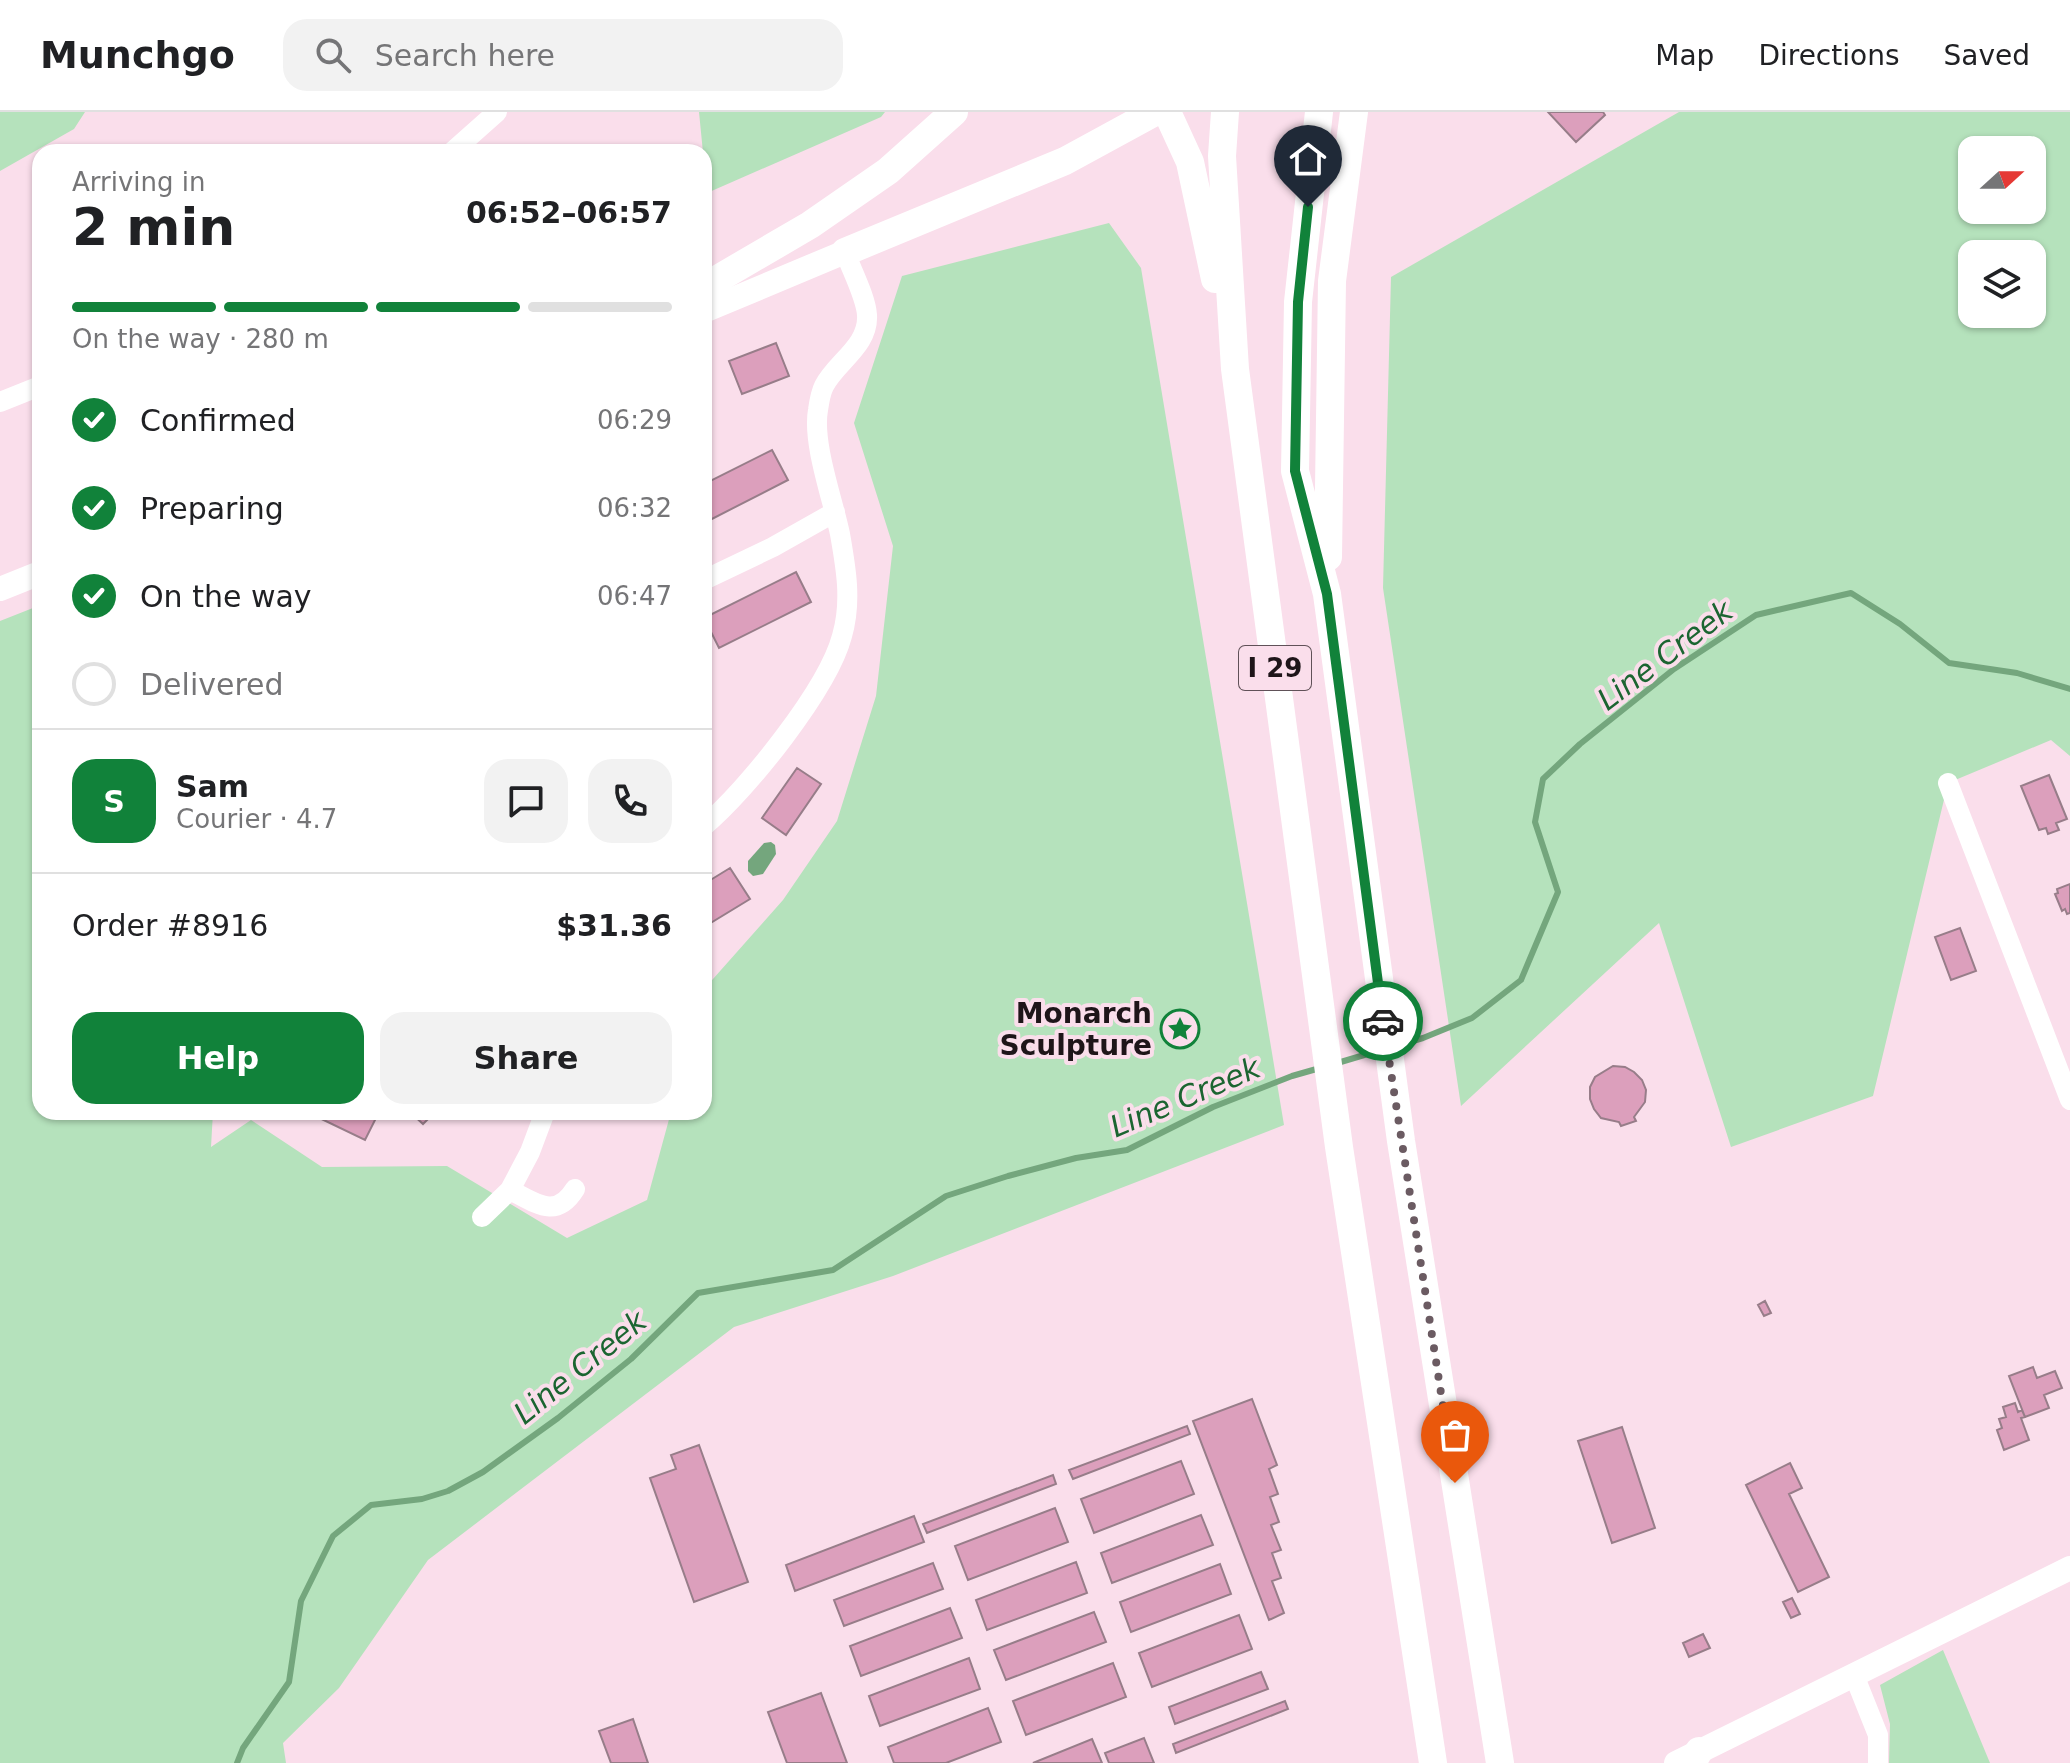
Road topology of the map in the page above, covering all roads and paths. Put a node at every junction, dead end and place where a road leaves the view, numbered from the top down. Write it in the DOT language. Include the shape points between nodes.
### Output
graph roads {
  1 [pos="497,112"];
  2 [pos="954,112"];
  3 [pos="1155,112"];
  4 [pos="1167,112"];
  5 [pos="1225,112"];
  6 [pos="1319,112"];
  7 [pos="1354,112"];
  8 [pos="461,144"];
  9 [pos="845,252"];
  10 [pos="712,282"];
  11 [pos="712,308"];
  12 [pos="1235,369"];
  13 [pos="32,389"];
  14 [pos="0,402"];
  15 [pos="835,512"];
  16 [pos="32,576"];
  17 [pos="712,576"];
  18 [pos="0,589"];
  19 [pos="1327,594"];
  20 [pos="1948,783"];
  21 [pos="712,819"];
  22 [pos="2070,1100"];
  23 [pos="542,1120"];
  24 [pos="575,1189"];
  25 [pos="510,1190"];
  26 [pos="482,1217"];
  27 [pos="2070,1568"];
  28 [pos="1854,1675"];
  29 [pos="1689,1759"];
  30 [pos="1433,1763"];
  31 [pos="1500,1763"];
  32 [pos="1878,1763"];
  1 -- 8 [label="street"];
  2 -- 10 [label="highway" via="888,171"];
  3 -- 9 [label="highway" via="1065,161"];
  4 -- 12 [label="highway" via="1190,162"];
  5 -- 12 [label="highway, I 29" via="1222,156"];
  6 -- 19 [label="highway" via="1298,302 1295,471"];
  7 -- 19 [label="highway, I 29" via="1332,281"];
  9 -- 11 [label="main road"];
  9 -- 15 [label="street" via="867,315 864,333 824,386 817,411 817,437"];
  12 -- 30 [label="highway, I 29" via="1339,1147"];
  13 -- 14 [label="street"];
  15 -- 17 [label="street"];
  15 -- 21 [label="street" via="846,568 843,636 830,668 776,747"];
  16 -- 18 [label="main road"];
  19 -- 31 [label="highway, I 29" via="1374,961"];
  20 -- 22 [label="street"];
  23 -- 25 [label="street"];
  24 -- 25 [label="street" via="553,1208"];
  25 -- 26 [label="street"];
  27 -- 28 [label="main road"];
  28 -- 29 [label="main road"];
  28 -- 32 [label="street" via="1878,1735"];
}
